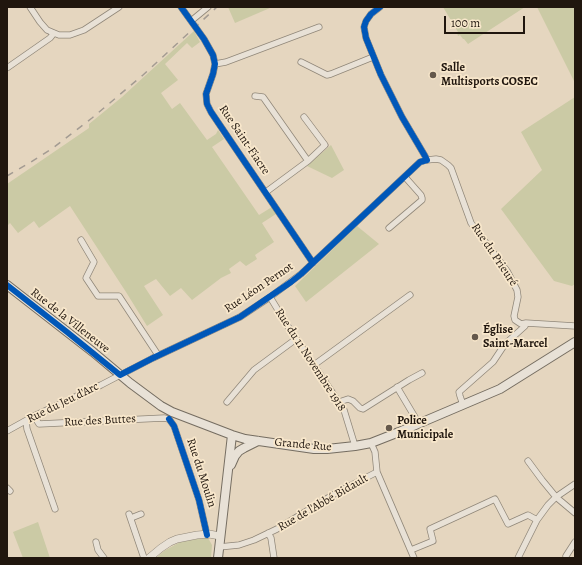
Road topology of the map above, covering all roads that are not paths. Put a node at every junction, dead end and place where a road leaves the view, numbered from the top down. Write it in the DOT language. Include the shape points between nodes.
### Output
graph roads {
  1 [pos="30,7"];
  2 [pos="181,7"];
  3 [pos="208,7"];
  4 [pos="380,7"];
  5 [pos="115,8"];
  6 [pos="191,22"];
  7 [pos="319,27"];
  8 [pos="54,34"];
  9 [pos="373,57"];
  10 [pos="301,62"];
  11 [pos="215,64"];
  12 [pos="7,68"];
  13 [pos="255,96"];
  14 [pos="304,117"];
  15 [pos="428,159"];
  16 [pos="308,161"];
  17 [pos="405,177"];
  18 [pos="266,192"];
  19 [pos="389,228"];
  20 [pos="81,240"];
  21 [pos="313,262"];
  22 [pos="7,285"];
  23 [pos="410,295"];
  24 [pos="270,297"];
  25 [pos="526,323"];
  26 [pos="575,326"];
  27 [pos="296,339"];
  28 [pos="575,342"];
  29 [pos="158,355"];
  30 [pos="314,365"];
  31 [pos="422,373"];
  32 [pos="120,375"];
  33 [pos="397,387"];
  34 [pos="227,402"];
  35 [pos="339,402"];
  36 [pos="463,405"];
  37 [pos="34,416"];
  38 [pos="169,420"];
  39 [pos="26,421"];
  40 [pos="419,424"];
  41 [pos="7,431"];
  42 [pos="232,435"];
  43 [pos="258,441"];
  44 [pos="371,443"];
  45 [pos="355,446"];
  46 [pos="528,461"];
  47 [pos="377,472"];
  48 [pos="228,475"];
  49 [pos="575,484"];
  50 [pos="556,497"];
  51 [pos="55,509"];
  52 [pos="575,513"];
  53 [pos="141,514"];
  54 [pos="537,520"];
  55 [pos="208,534"];
  56 [pos="268,534"];
  57 [pos="220,536"];
  58 [pos="96,542"];
  59 [pos="575,542"];
  60 [pos="219,547"];
  61 [pos="411,550"];
  62 [pos="566,556"];
  63 [pos="104,558"];
  64 [pos="144,558"];
  65 [pos="148,558"];
  66 [pos="218,558"];
  67 [pos="274,558"];
  68 [pos="414,558"];
  69 [pos="518,558"];
  1 -- 8 [label="street" via="40,22"];
  2 -- 6 [label="street"];
  3 -- 6 [label="street"];
  4 -- 9 [label="street" via="371,14 364,28"];
  5 -- 8 [label="street" via="84,30 70,35"];
  6 -- 11 [label="street" via="204,39"];
  7 -- 11 [label="street"];
  8 -- 12 [label="street"];
  9 -- 10 [label="street" via="327,75"];
  9 -- 15 [label="street" via="398,109"];
  11 -- 18 [label="street, Rue Saint-Fiacre" via="206,94 207,104"];
  13 -- 16 [label="street" via="263,97"];
  14 -- 16 [label="street, Rue Saint-Fiacre" via="325,145"];
  15 -- 17 [label="street, Rue Léon Pernot" via="420,162"];
  15 -- 25 [label="street, Rue du Prieuré" via="441,160 448,165 471,223 514,283 518,297 515,320 521,324"];
  16 -- 18 [label="street, Rue Saint-Fiacre"];
  17 -- 19 [label="street" via="421,195 422,200"];
  17 -- 21 [label="street, Rue Léon Pernot"];
  18 -- 21 [label="street, Rue Saint-Fiacre"];
  20 -- 29 [label="street" via="94,262 86,278 98,296 119,296"];
  21 -- 24 [label="street, Rue Léon Pernot"];
  22 -- 32 [label="main road, Rue de la Villeneuve"];
  23 -- 30 [label="street"];
  24 -- 27 [label="street, Rue du 11 Novembre 1918"];
  24 -- 29 [label="street, Rue Léon Pernot" via="240,317"];
  25 -- 26 [label="street"];
  25 -- 36 [label="street" via="505,344 493,362 459,392"];
  27 -- 30 [label="street, Rue du 11 Novembre 1918"];
  27 -- 34 [label="street" via="254,370"];
  28 -- 36 [label="main road, Grande Rue" via="500,389"];
  29 -- 32 [label="street, Rue Léon Pernot"];
  30 -- 35 [label="street, Rue du 11 Novembre 1918"];
  31 -- 33 [label="street"];
  32 -- 37 [label="street, Rue du Jeu d'Arc"];
  32 -- 42 [label="main road, Grande Rue" via="172,412"];
  33 -- 35 [label="street" via="363,409 353,400"];
  33 -- 40 [label="street"];
  35 -- 45 [label="street, Rue du 11 Novembre 1918"];
  36 -- 40 [label="main road, Grande Rue"];
  37 -- 38 [label="street, Rue des Buttes" via="39,424 164,418"];
  37 -- 39 [label="street, Rue du Jeu d'Arc"];
  38 -- 55 [label="street, Rue du Moulin" via="174,426"];
  39 -- 41 [label="street, Rue du Jeu d'Arc"];
  39 -- 51 [label="street"];
  40 -- 44 [label="main road, Grande Rue"];
  42 -- 43 [label="main road, Grande Rue"];
  42 -- 48 [label="main road"];
  43 -- 45 [label="main road, Grande Rue" via="327,449"];
  43 -- 48 [label="main road" via="239,451 232,461"];
  44 -- 45 [label="main road, Grande Rue"];
  44 -- 47 [label="street" via="375,452"];
  46 -- 50 [label="street"];
  47 -- 56 [label="street, Rue de l'Abbé Bidault" via="320,502"];
  47 -- 61 [label="street"];
  48 -- 57 [label="main road"];
  49 -- 50 [label="street"];
  50 -- 52 [label="street"];
  50 -- 54 [label="street"];
  53 -- 64 [label="street" via="130,516"];
  54 -- 61 [label="street" via="528,515 508,524 495,499 430,529 433,541"];
  54 -- 69 [label="street"];
  55 -- 57 [label="street"];
  55 -- 65 [label="street" via="197,534 170,542"];
  56 -- 60 [label="street, Rue de l'Abbé Bidault" via="239,545"];
  56 -- 67 [label="street, Rue de l'Abbé Bidault"];
  57 -- 60 [label="main road"];
  58 -- 63 [label="street"];
  59 -- 62 [label="street"];
  60 -- 66 [label="main road"];
  61 -- 68 [label="street"];
}
